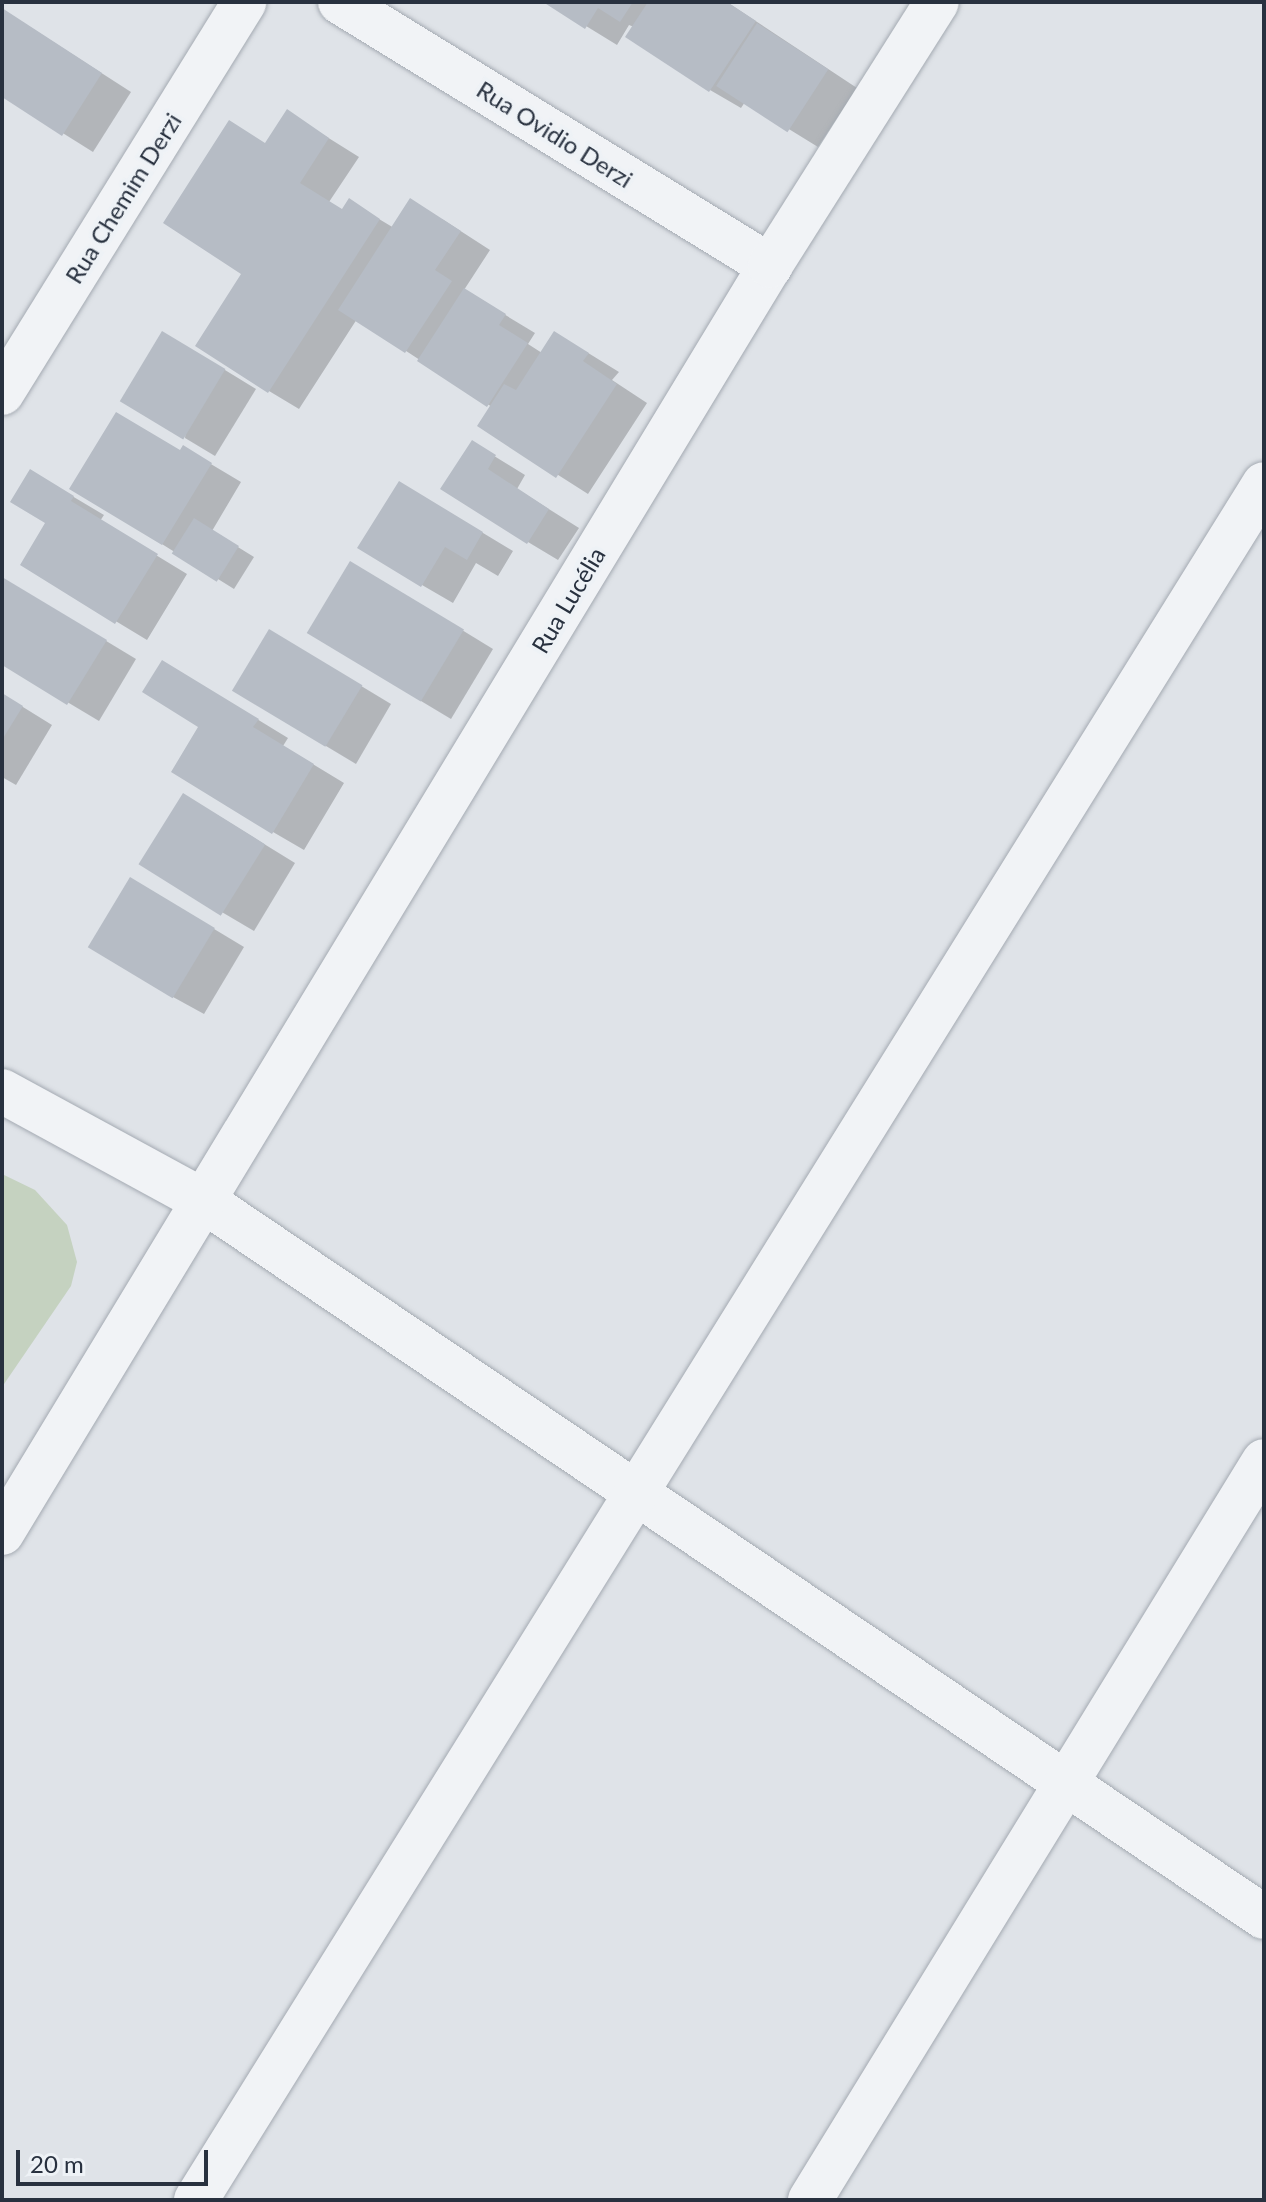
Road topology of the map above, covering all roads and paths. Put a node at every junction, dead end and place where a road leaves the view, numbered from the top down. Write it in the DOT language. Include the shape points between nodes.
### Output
graph roads {
  1 [pos="244,2"];
  2 [pos="340,2"];
  3 [pos="937,2"];
  4 [pos="770,266"];
  5 [pos="2,393"];
  6 [pos="1264,484"];
  7 [pos="2,1091"];
  8 [pos="204,1201"];
  9 [pos="1264,1461"];
  10 [pos="636,1490"];
  11 [pos="2,1533"];
  12 [pos="1068,1784"];
  13 [pos="1264,1917"];
  14 [pos="196,2200"];
  15 [pos="810,2200"];
  1 -- 5 [label="street, Rua Chemim Derzi"];
  2 -- 4 [label="street, Rua Ovidio Derzi"];
  3 -- 4 [label="street, Rua Lucélia"];
  4 -- 8 [label="street, Rua Lucélia"];
  6 -- 10 [label="street"];
  7 -- 8 [label="street"];
  8 -- 10 [label="street"];
  8 -- 11 [label="street, Rua Lucélia"];
  9 -- 12 [label="street"];
  10 -- 12 [label="street"];
  10 -- 14 [label="street"];
  12 -- 13 [label="street"];
  12 -- 15 [label="street"];
}
